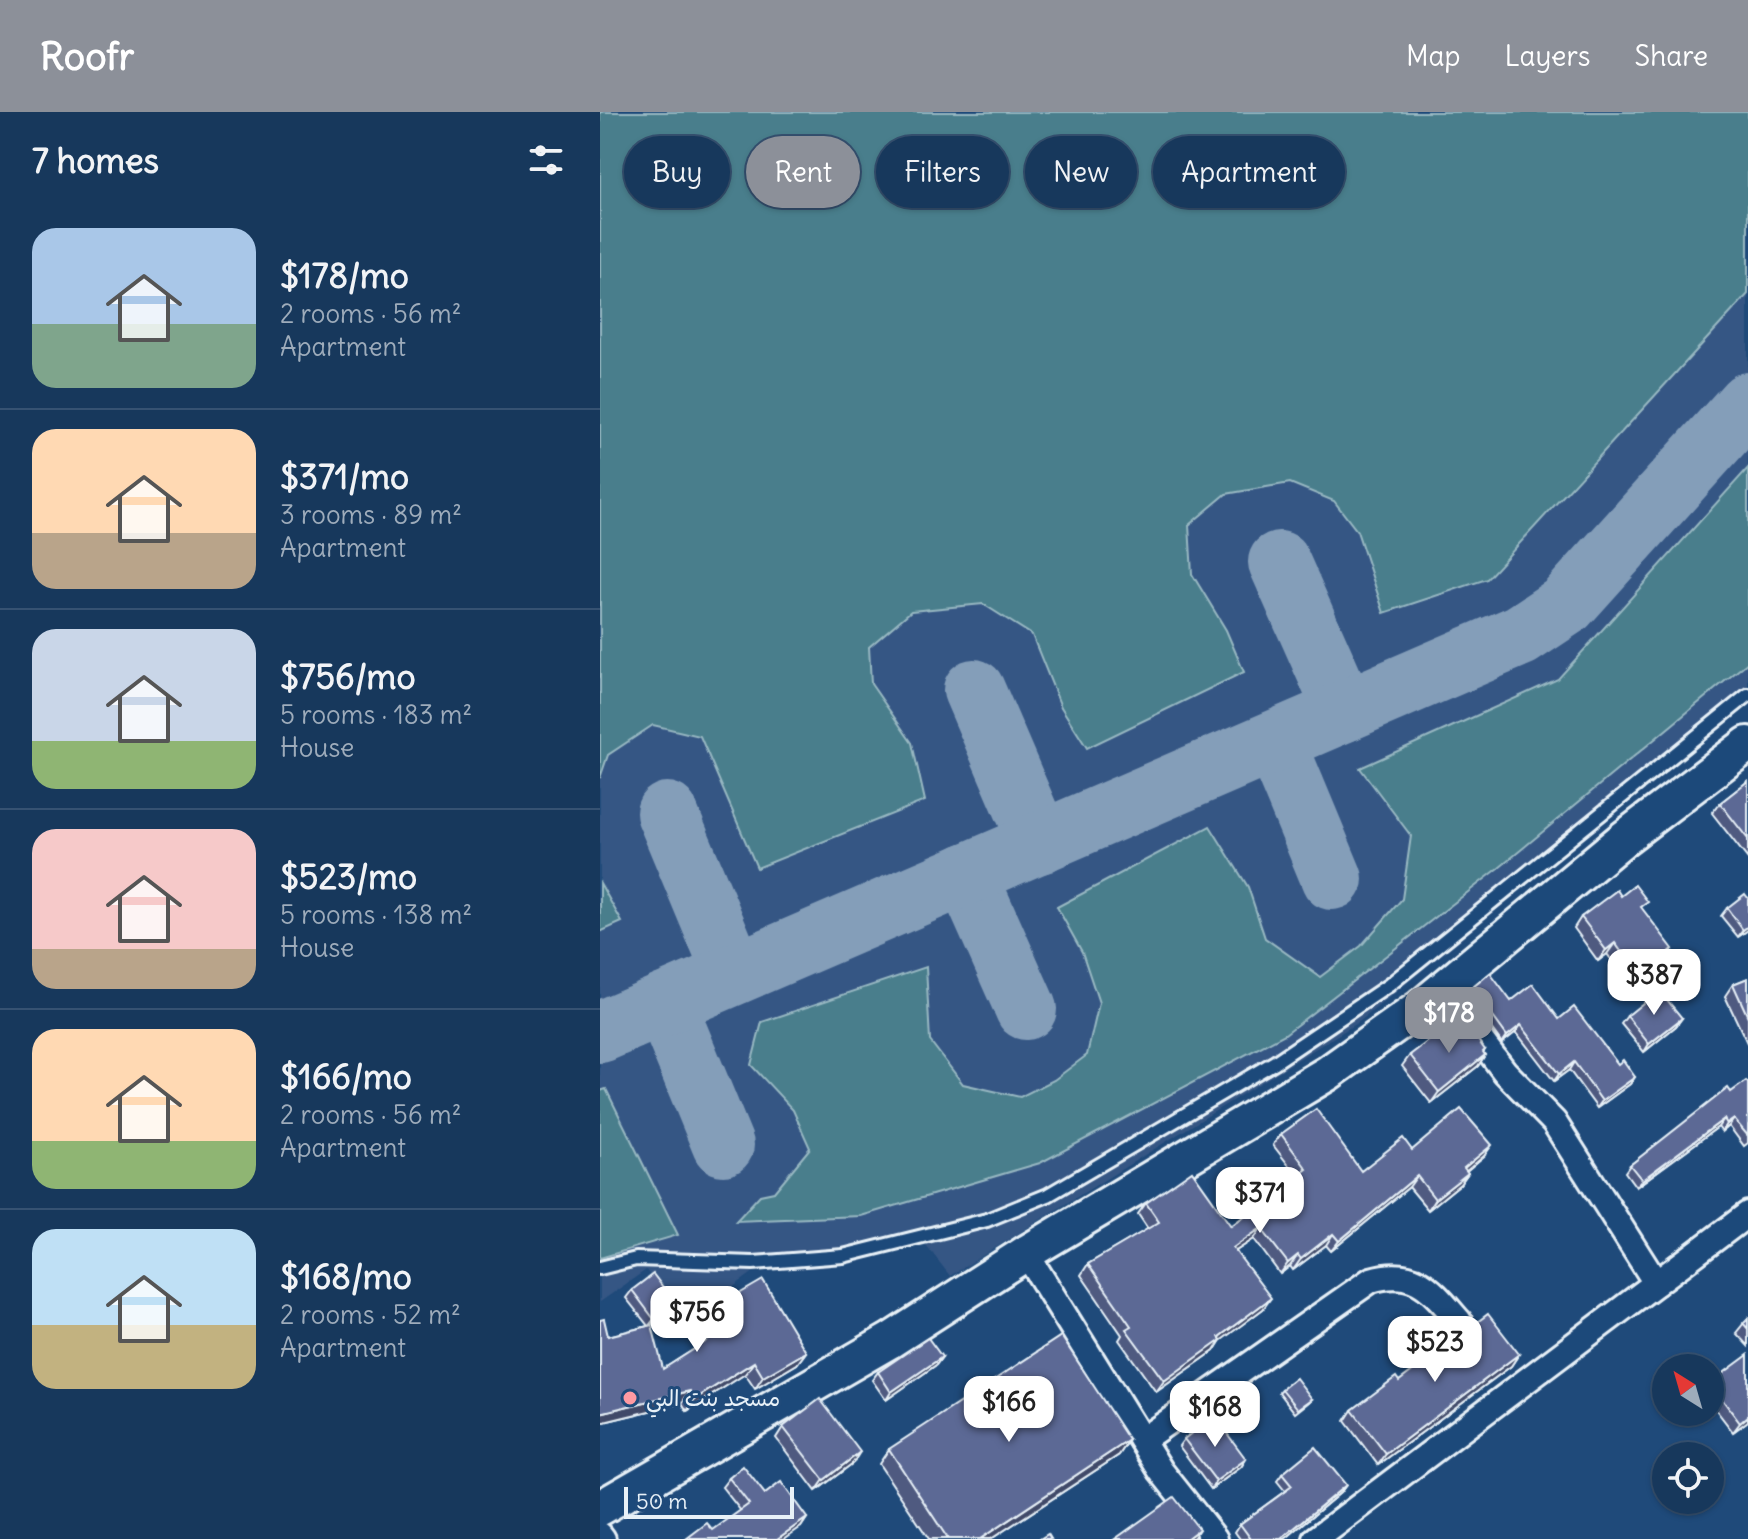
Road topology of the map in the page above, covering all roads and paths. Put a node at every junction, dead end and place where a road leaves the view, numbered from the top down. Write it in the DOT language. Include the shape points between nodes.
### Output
graph roads {
  1 [pos="1748,695"];
  2 [pos="1748,744"];
  3 [pos="1442,989"];
  4 [pos="1748,1214"];
  5 [pos="1026,1253"];
  6 [pos="600,1268"];
  7 [pos="1656,1283"];
  8 [pos="1459,1321"];
  9 [pos="1142,1440"];
  10 [pos="600,1508"];
  11 [pos="1210,1538"];
  12 [pos="1316,1539"];
  1 -- 6 [label="lane" via="1389,985 1275,1062 1048,1195 977,1224 843,1256 753,1263 636,1259"];
  2 -- 3 [label="main road"];
  3 -- 5 [label="main road" via="1328,1073"];
  3 -- 7 [label="street" via="1505,1072 1554,1122"];
  4 -- 7 [label="street"];
  5 -- 9 [label="street"];
  5 -- 10 [label="main road" via="891,1340"];
  7 -- 12 [label="street"];
  8 -- 9 [label="street" via="1407,1275 1371,1280"];
  9 -- 11 [label="street"];
}
